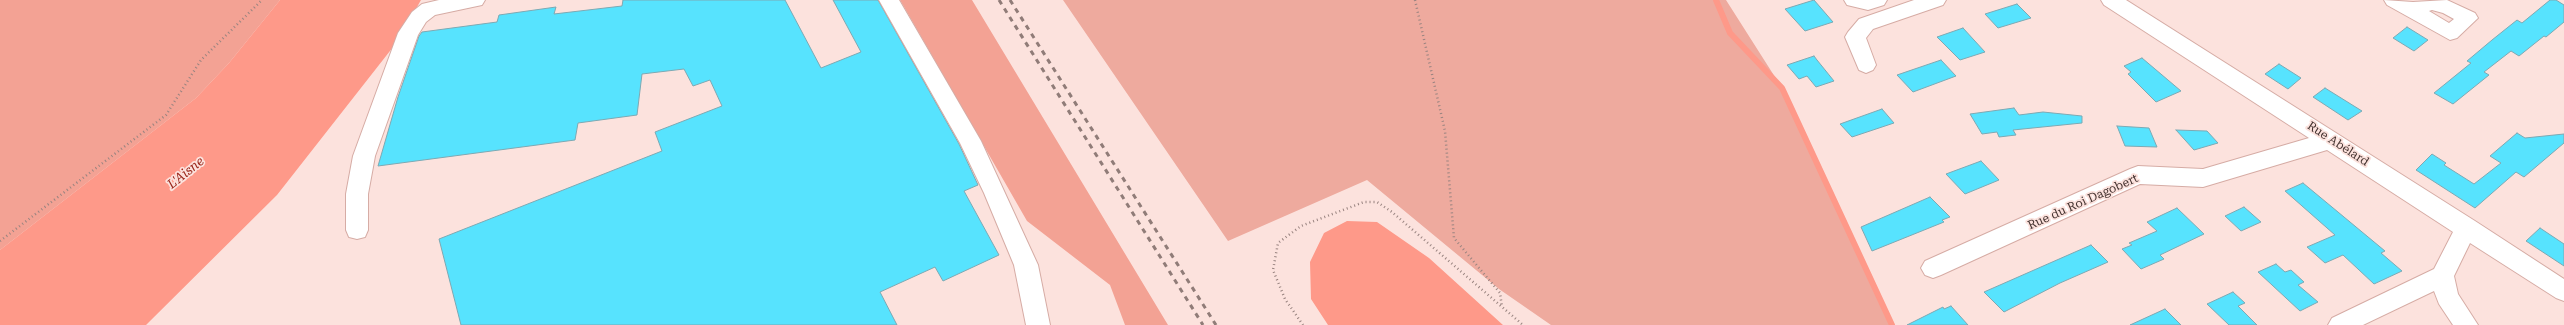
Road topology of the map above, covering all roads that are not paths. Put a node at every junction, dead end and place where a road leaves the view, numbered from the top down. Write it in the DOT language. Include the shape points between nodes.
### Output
graph roads {
  1 [pos="475,0"];
  2 [pos="889,0"];
  3 [pos="1854,0"];
  4 [pos="1877,0"];
  5 [pos="1936,0"];
  6 [pos="2111,0"];
  7 [pos="2394,0"];
  8 [pos="2412,10"];
  9 [pos="1866,65"];
  10 [pos="2331,140"];
  11 [pos="2467,227"];
  12 [pos="357,230"];
  13 [pos="1933,268"];
  14 [pos="2442,276"];
  15 [pos="2564,290"];
  16 [pos="1038,325"];
  17 [pos="2340,325"];
  18 [pos="2466,325"];
  1 -- 12 [label="street" via="430,9 419,17 408,33 364,156 357,194"];
  2 -- 16 [label="street" via="970,141 995,193 1026,265"];
  3 -- 4 [label="street" via="1868,3"];
  5 -- 9 [label="street" via="1866,24 1855,37"];
  6 -- 10 [label="street, Rue Abélard"];
  7 -- 8 [label="street"];
  10 -- 11 [label="street, Rue Abélard"];
  10 -- 13 [label="street, Rue du Roi Dagobert" via="2203,178 2138,175"];
  11 -- 14 [label="street"];
  11 -- 15 [label="street, Rue Abélard"];
  14 -- 17 [label="street"];
  14 -- 18 [label="street" via="2447,297"];
}
